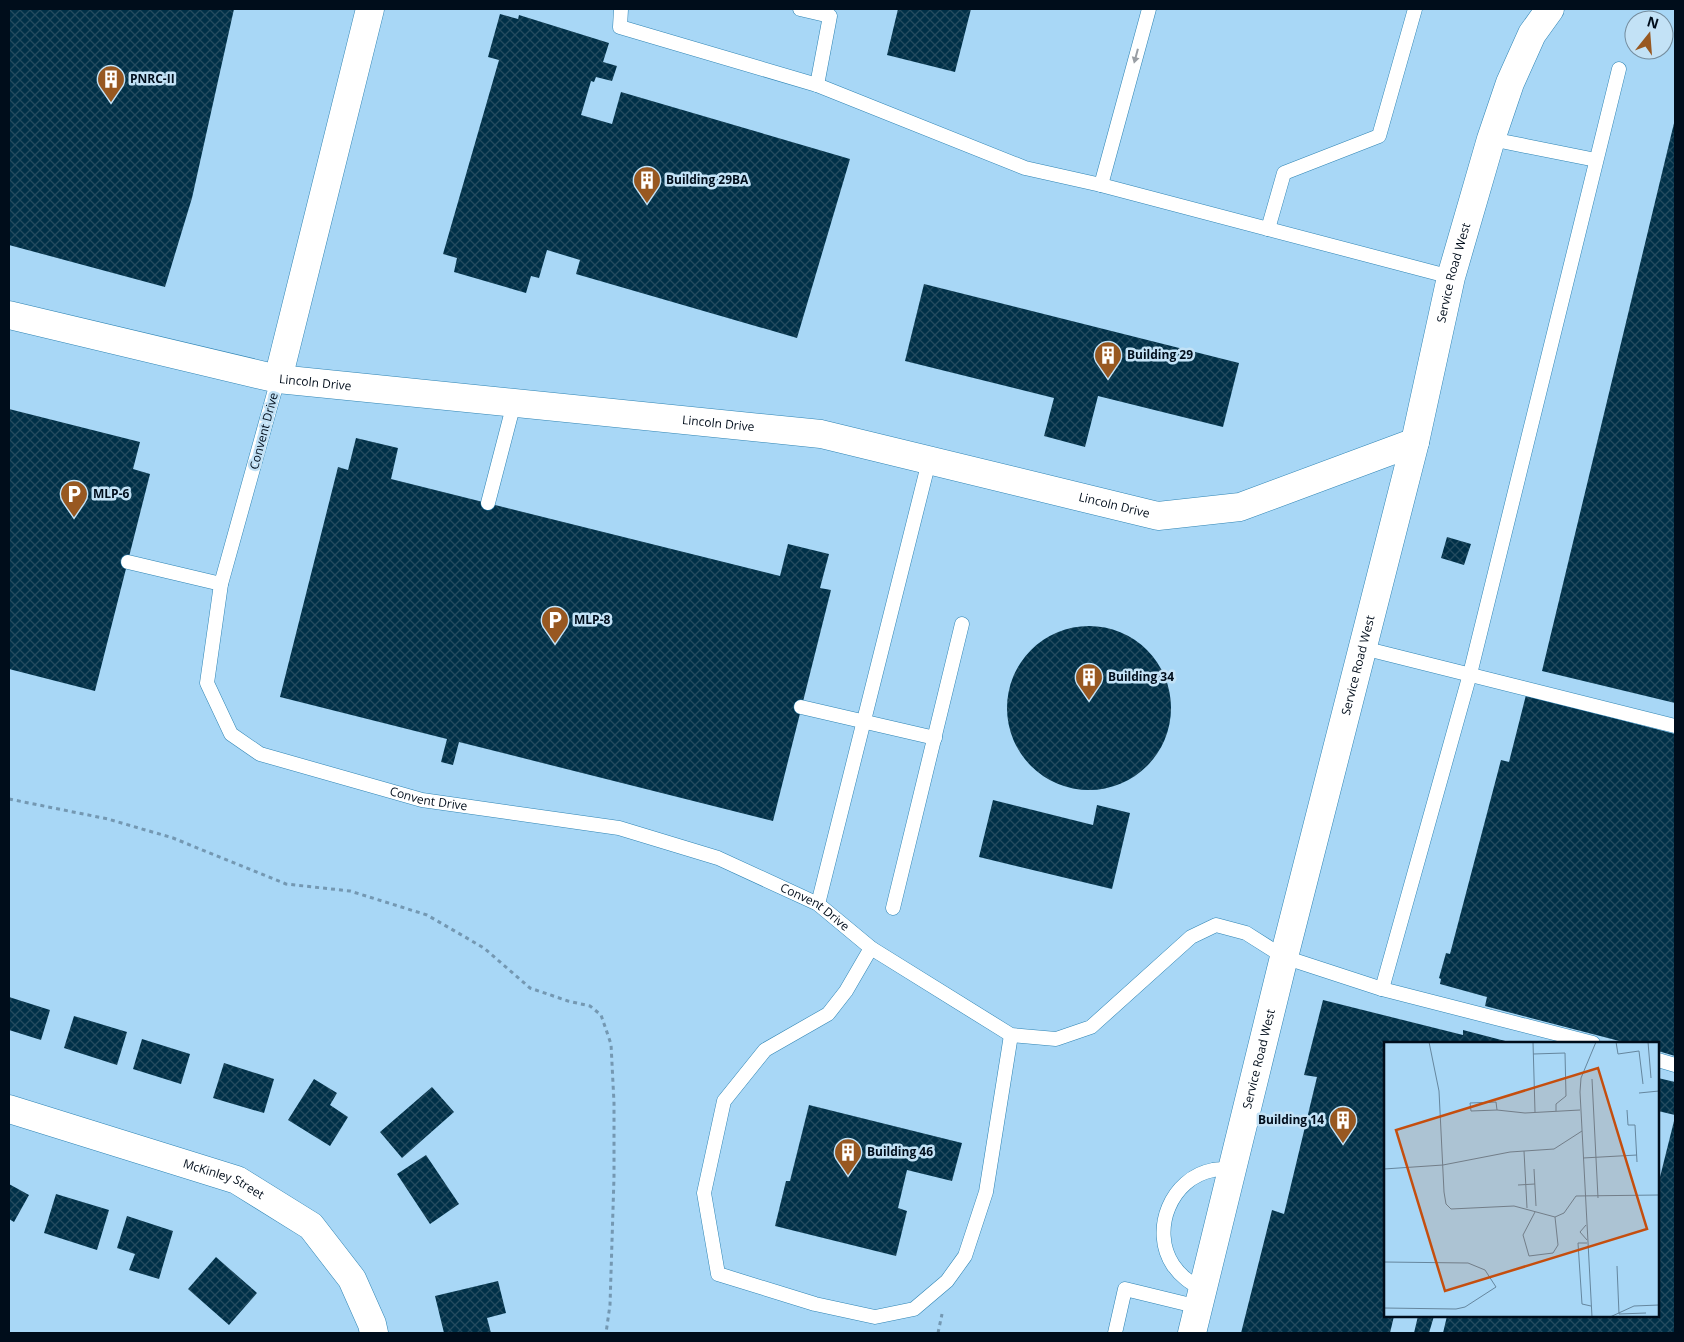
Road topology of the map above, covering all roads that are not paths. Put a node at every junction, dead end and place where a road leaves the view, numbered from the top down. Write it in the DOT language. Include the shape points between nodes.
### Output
graph roads {
  1 [pos="370,9"];
  2 [pos="621,9"];
  3 [pos="800,9"];
  4 [pos="1149,9"];
  5 [pos="1414,9"];
  6 [pos="1550,9"];
  7 [pos="1619,69"];
  8 [pos="817,85"];
  9 [pos="1491,139"];
  10 [pos="1596,160"];
  11 [pos="1101,185"];
  12 [pos="1268,229"];
  13 [pos="1451,276"];
  14 [pos="9,314"];
  15 [pos="278,379"];
  16 [pos="514,403"];
  17 [pos="1415,442"];
  18 [pos="930,461"];
  19 [pos="488,503"];
  20 [pos="128,562"];
  21 [pos="221,584"];
  22 [pos="962,624"];
  23 [pos="1363,648"];
  24 [pos="1470,674"];
  25 [pos="801,707"];
  26 [pos="864,721"];
  27 [pos="1675,726"];
  28 [pos="935,738"];
  29 [pos="818,904"];
  30 [pos="893,908"];
  31 [pos="871,948"];
  32 [pos="1284,958"];
  33 [pos="1382,989"];
  34 [pos="1011,1035"];
  35 [pos="1589,1042"];
  36 [pos="1659,1060"];
  37 [pos="1675,1064"];
  38 [pos="9,1109"];
  39 [pos="1232,1169"];
  40 [pos="1201,1298"];
  41 [pos="374,1333"];
  42 [pos="1115,1333"];
  43 [pos="1192,1333"];
  1 -- 15 [label="street, Convent Drive"];
  2 -- 8 [label="lane" via="620,27"];
  3 -- 8 [label="lane" via="830,16"];
  4 -- 11 [label="lane, one-way"];
  5 -- 12 [label="lane" via="1379,136 1284,173"];
  6 -- 9 [label="street, Service Road West" via="1532,34"];
  7 -- 10 [label="lane"];
  8 -- 11 [label="lane" via="1025,168"];
  9 -- 10 [label="lane"];
  9 -- 13 [label="street, Service Road West"];
  10 -- 24 [label="lane"];
  11 -- 12 [label="lane"];
  12 -- 13 [label="lane"];
  13 -- 17 [label="street, Service Road West"];
  14 -- 15 [label="street, Lincoln Drive"];
  15 -- 16 [label="street, Lincoln Drive"];
  15 -- 21 [label="lane, Convent Drive"];
  16 -- 18 [label="street, Lincoln Drive" via="821,434"];
  16 -- 19 [label="lane"];
  17 -- 18 [label="street, Lincoln Drive" via="1240,508 1158,516"];
  17 -- 23 [label="street, Service Road West"];
  18 -- 26 [label="lane"];
  20 -- 21 [label="lane"];
  21 -- 29 [label="lane, Convent Drive" via="207,683 231,734 260,754 422,800 619,828 718,858"];
  22 -- 28 [label="lane"];
  23 -- 24 [label="lane"];
  23 -- 32 [label="street, Service Road West"];
  24 -- 27 [label="lane"];
  24 -- 33 [label="lane"];
  25 -- 26 [label="lane"];
  26 -- 28 [label="lane"];
  26 -- 29 [label="lane"];
  28 -- 30 [label="lane"];
  29 -- 31 [label="lane, Convent Drive"];
  31 -- 34 [label="lane, Convent Drive"];
  31 -- 34 [label="lane" via="846,991 828,1014 765,1050 724,1101 704,1192 718,1274 815,1304 875,1317 914,1309 947,1281 965,1256 986,1192"];
  32 -- 33 [label="lane, Convent Drive"];
  32 -- 34 [label="lane, Convent Drive" via="1246,933 1216,925 1191,937 1091,1027 1056,1040"];
  32 -- 39 [label="street, Service Road West"];
  33 -- 35 [label="lane, Convent Drive"];
  36 -- 37 [label="lane"];
  38 -- 41 [label="street, McKinley Street" via="237,1180 311,1226 352,1279"];
  39 -- 40 [label="street, Service Road West"];
  39 -- 40 [label="lane" via="1212,1170 1194,1177 1179,1190 1168,1207 1163,1226 1165,1246 1172,1265"];
  40 -- 42 [label="lane" via="1125,1288"];
  40 -- 43 [label="street, Service Road West"];
}
